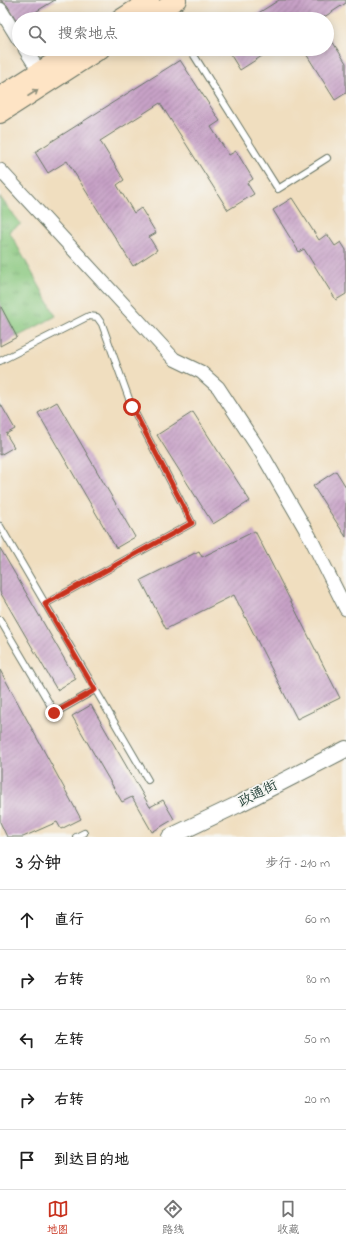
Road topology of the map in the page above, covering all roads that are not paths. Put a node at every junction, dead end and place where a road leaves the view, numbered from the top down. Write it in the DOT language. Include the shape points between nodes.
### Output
graph roads {
  1 [pos="165,5"];
  2 [pos="0,9"];
  3 [pos="142,12"];
  4 [pos="156,12"];
  5 [pos="12,29"];
  6 [pos="29,56"];
  7 [pos="63,56"];
  8 [pos="90,56"];
  9 [pos="194,56"];
  10 [pos="39,72"];
  11 [pos="0,96"];
  12 [pos="0,114"];
  13 [pos="327,158"];
  14 [pos="0,170"];
  15 [pos="0,361"];
  16 [pos="0,526"];
  17 [pos="45,604"];
  18 [pos="346,609"];
  19 [pos="0,620"];
  20 [pos="95,690"];
  21 [pos="346,750"];
  22 [pos="148,780"];
  23 [pos="84,833"];
  24 [pos="76,837"];
  25 [pos="170,837"];
  1 -- 3 [label="main road"];
  1 -- 4 [label="main road"];
  2 -- 5 [label="street"];
  6 -- 10 [label="street"];
  7 -- 10 [label="main road"];
  12 -- 8 [label="main road, one-way"];
  9 -- 13 [label="lane" via="278,189"];
  10 -- 11 [label="main road"];
  14 -- 18 [label="street" via="174,359 201,372 218,387 262,454 310,537"];
  15 -- 17 [label="lane" via="89,316 97,317 102,324 132,407 192,523"];
  16 -- 17 [label="lane"];
  17 -- 20 [label="lane"];
  19 -- 20 [label="lane" via="54,713"];
  20 -- 22 [label="lane"];
  21 -- 25 [label="street, 政通街"];
  23 -- 24 [label="lane"];
}
